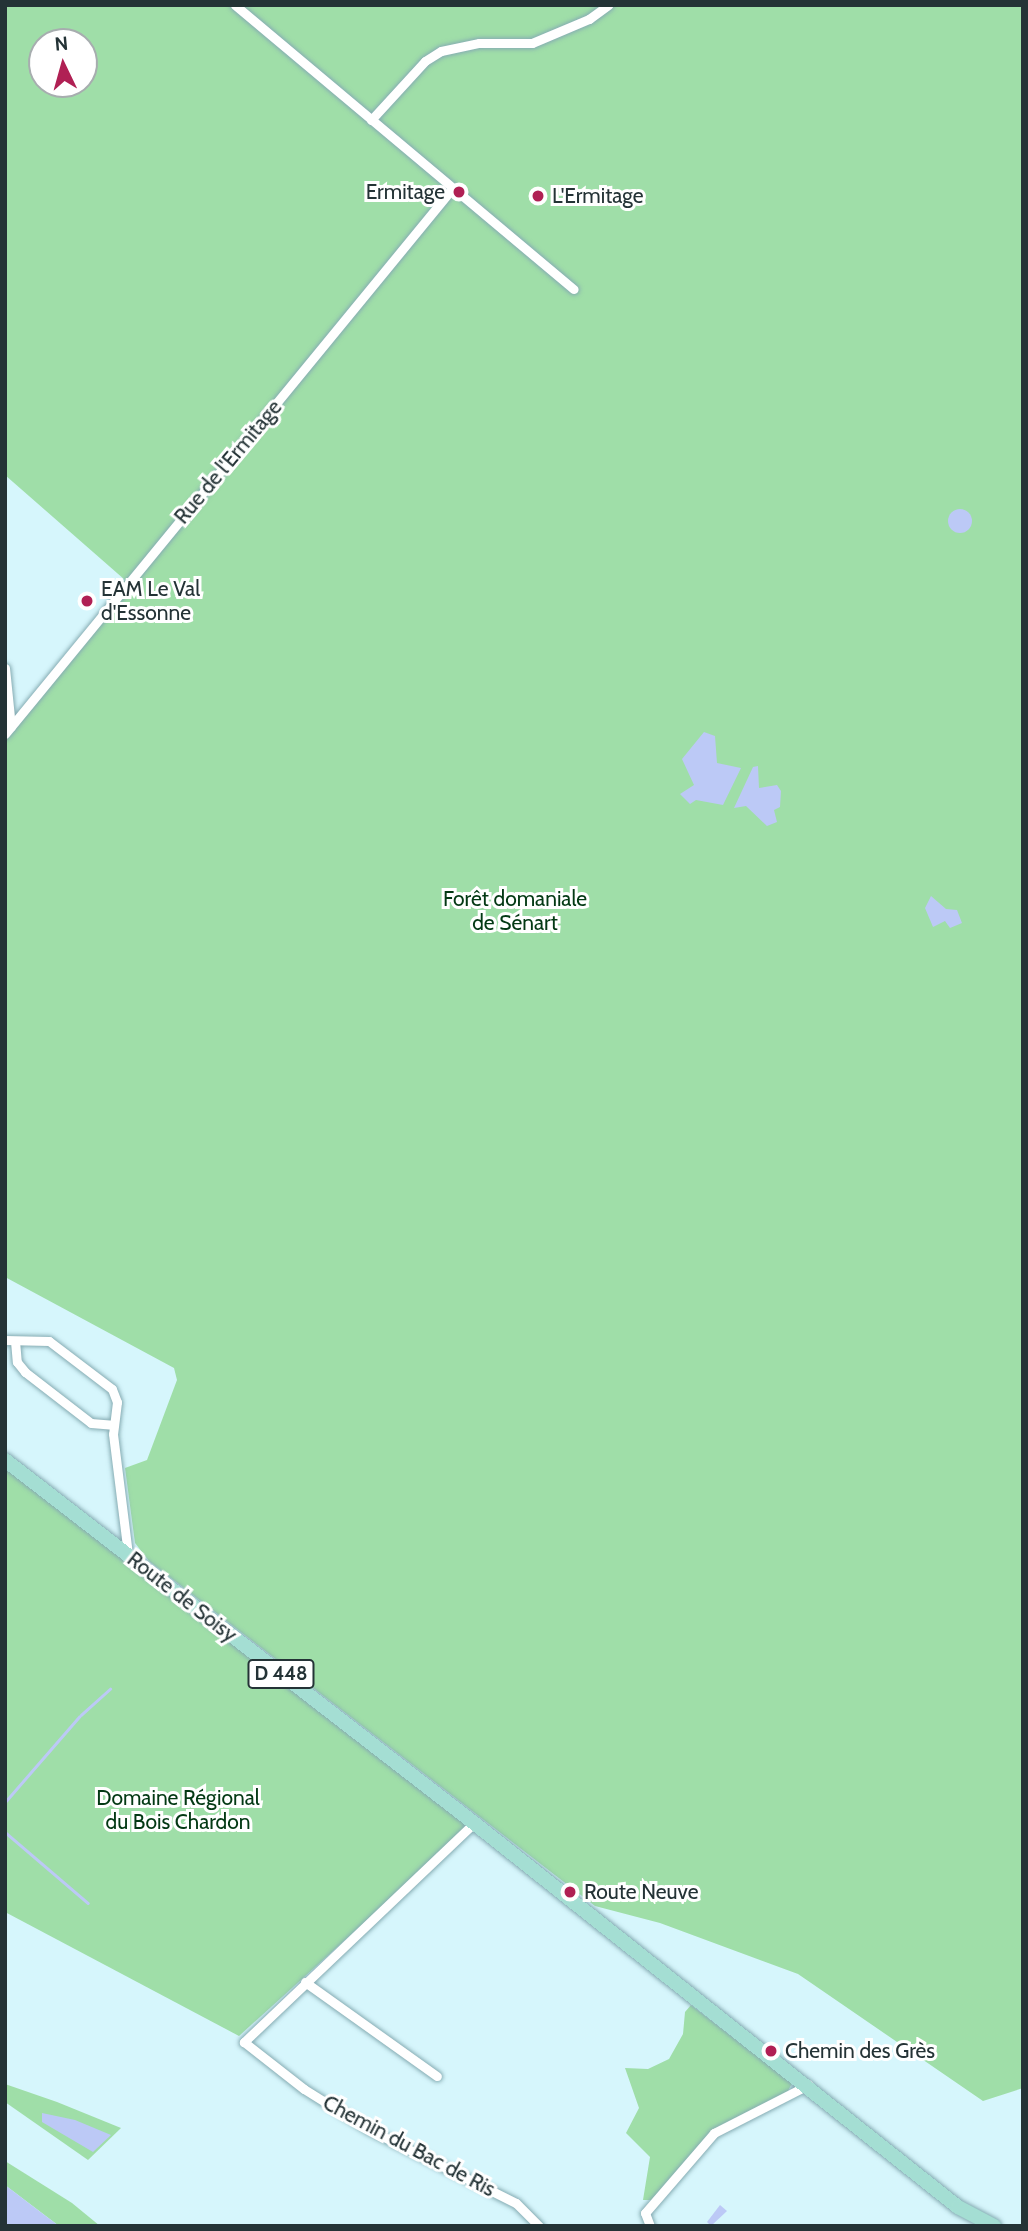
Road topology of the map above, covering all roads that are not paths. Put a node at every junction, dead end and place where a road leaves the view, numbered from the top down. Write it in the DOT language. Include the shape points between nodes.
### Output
graph roads {
  1 [pos="235,5"];
  2 [pos="608,5"];
  3 [pos="370,120"];
  4 [pos="451,190"];
  5 [pos="573,289"];
  6 [pos="5,668"];
  7 [pos="8,730"];
  8 [pos="10,1340"];
  9 [pos="112,1425"];
  10 [pos="5,1460"];
  11 [pos="128,1555"];
  12 [pos="474,1823"];
  13 [pos="305,1983"];
  14 [pos="436,2076"];
  15 [pos="808,2085"];
  16 [pos="540,2226"];
  17 [pos="650,2226"];
  18 [pos="994,2226"];
  1 -- 3 [label="street"];
  2 -- 3 [label="street" via="589,19 532,43 468,44 440,51"];
  3 -- 4 [label="street"];
  4 -- 5 [label="street"];
  4 -- 7 [label="street, Rue de l'Ermitage"];
  6 -- 7 [label="street"];
  8 -- 9 [label="street" via="25,1372 91,1423"];
  8 -- 9 [label="street" via="49,1341 107,1384 117,1402"];
  9 -- 11 [label="street"];
  10 -- 11 [label="main road, Route de Soisy / D 448"];
  11 -- 12 [label="main road, Route de Soisy / D 448"];
  12 -- 13 [label="street"];
  12 -- 15 [label="main road, D 448"];
  13 -- 14 [label="street"];
  13 -- 16 [label="street, Chemin du Bac de Ris" via="244,2042 346,2116 516,2203"];
  15 -- 17 [label="street" via="713,2133 645,2213"];
  15 -- 18 [label="main road, D 448" via="958,2207"];
}
